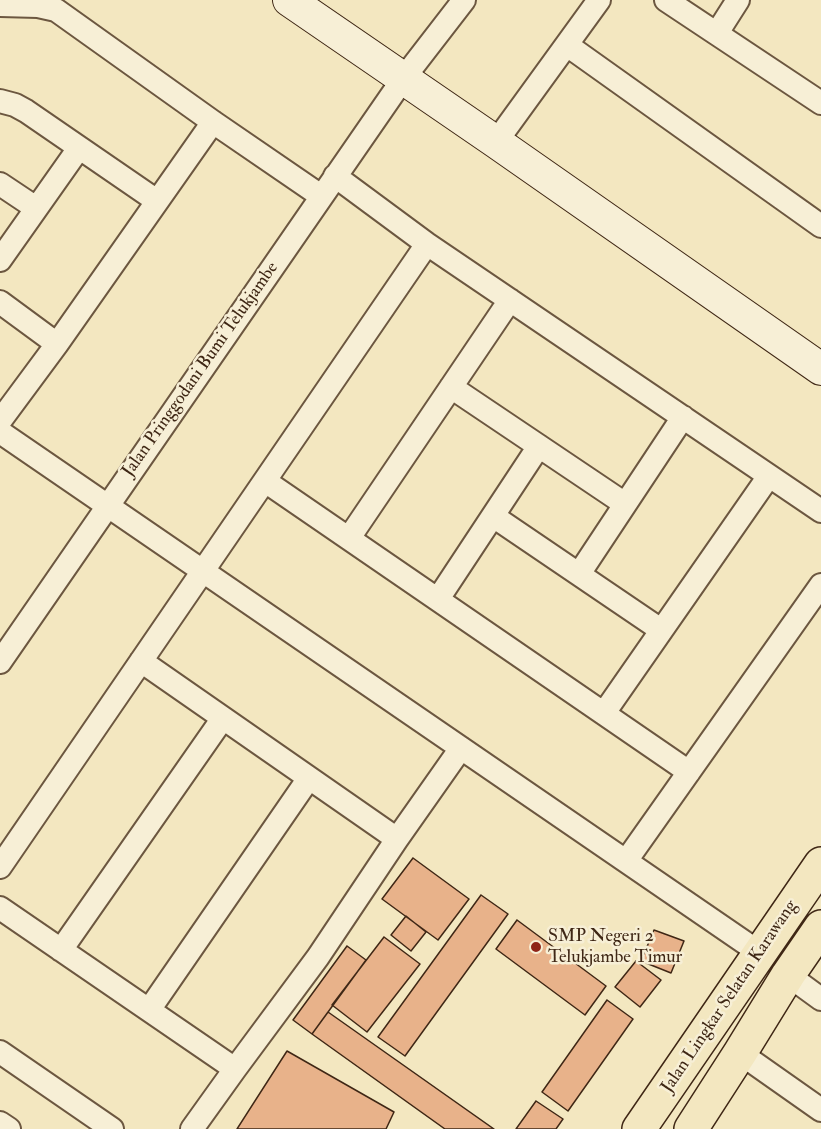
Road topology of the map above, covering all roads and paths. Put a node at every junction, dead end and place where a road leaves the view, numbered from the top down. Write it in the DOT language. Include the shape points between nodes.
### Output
graph roads {
  1 [pos="289,0"];
  2 [pos="464,0"];
  3 [pos="599,0"];
  4 [pos="666,0"];
  5 [pos="738,0"];
  6 [pos="0,5"];
  7 [pos="717,33"];
  8 [pos="567,45"];
  9 [pos="403,79"];
  10 [pos="0,101"];
  11 [pos="821,103"];
  12 [pos="213,122"];
  13 [pos="496,142"];
  14 [pos="79,148"];
  15 [pos="335,176"];
  16 [pos="0,184"];
  17 [pos="321,196"];
  18 [pos="157,201"];
  19 [pos="36,208"];
  20 [pos="820,224"];
  21 [pos="427,244"];
  22 [pos="0,260"];
  23 [pos="510,300"];
  24 [pos="0,302"];
  25 [pos="57,344"];
  26 [pos="821,369"];
  27 [pos="451,387"];
  28 [pos="683,417"];
  29 [pos="0,421"];
  30 [pos="0,432"];
  31 [pos="539,446"];
  32 [pos="769,476"];
  33 [pos="265,481"];
  34 [pos="625,504"];
  35 [pos="108,506"];
  36 [pos="821,511"];
  37 [pos="493,516"];
  38 [pos="349,538"];
  39 [pos="202,571"];
  40 [pos="579,574"];
  41 [pos="821,585"];
  42 [pos="438,599"];
  43 [pos="661,630"];
  44 [pos="141,661"];
  45 [pos="0,662"];
  46 [pos="604,713"];
  47 [pos="223,718"];
  48 [pos="461,748"];
  49 [pos="689,771"];
  50 [pos="309,778"];
  51 [pos="397,839"];
  52 [pos="626,861"];
  53 [pos="821,864"];
  54 [pos="0,867"];
  55 [pos="0,908"];
  56 [pos="821,927"];
  57 [pos="61,950"];
  58 [pos="760,953"];
  59 [pos="788,975"];
  60 [pos="821,999"];
  61 [pos="149,1010"];
  62 [pos="0,1052"];
  63 [pos="740,1053"];
  64 [pos="235,1069"];
  65 [pos="821,1110"];
  66 [pos="0,1123"];
  67 [pos="9,1129"];
  68 [pos="111,1129"];
  69 [pos="192,1129"];
  70 [pos="639,1129"];
  71 [pos="690,1129"];
  1 -- 9 [label="street"];
  2 -- 9 [label="street, Jalan Pringgodani Bumi Telukjambe"];
  3 -- 8 [label="street"];
  4 -- 7 [label="street"];
  5 -- 7 [label="street"];
  6 -- 12 [label="street" via="56,10"];
  7 -- 11 [label="street"];
  8 -- 13 [label="street"];
  8 -- 20 [label="street"];
  9 -- 13 [label="street"];
  9 -- 15 [label="street, Jalan Pringgodani Bumi Telukjambe"];
  10 -- 14 [label="street" via="26,111"];
  12 -- 17 [label="street"];
  12 -- 18 [label="street"];
  13 -- 26 [label="street"];
  14 -- 18 [label="street"];
  14 -- 19 [label="street"];
  15 -- 17 [label="street, Jalan Pringgodani Bumi Telukjambe"];
  15 -- 21 [label="street"];
  16 -- 19 [label="street"];
  17 -- 35 [label="street, Jalan Pringgodani Bumi Telukjambe"];
  18 -- 25 [label="street"];
  19 -- 22 [label="street"];
  21 -- 23 [label="street"];
  21 -- 33 [label="street"];
  23 -- 27 [label="street"];
  23 -- 28 [label="street"];
  24 -- 25 [label="street"];
  25 -- 29 [label="street"];
  27 -- 31 [label="street"];
  27 -- 38 [label="street"];
  28 -- 32 [label="street"];
  28 -- 34 [label="street"];
  30 -- 35 [label="street"];
  31 -- 34 [label="street"];
  31 -- 37 [label="street"];
  32 -- 36 [label="street"];
  32 -- 43 [label="street"];
  33 -- 38 [label="street"];
  33 -- 39 [label="street"];
  34 -- 40 [label="street"];
  35 -- 39 [label="street"];
  35 -- 45 [label="street, Jalan Pringgodani Bumi Telukjambe"];
  37 -- 40 [label="street"];
  37 -- 42 [label="street"];
  38 -- 42 [label="street"];
  39 -- 44 [label="street"];
  39 -- 48 [label="street"];
  40 -- 43 [label="street"];
  41 -- 49 [label="street"];
  42 -- 46 [label="street"];
  43 -- 46 [label="street"];
  44 -- 47 [label="street"];
  44 -- 54 [label="street"];
  46 -- 49 [label="street"];
  47 -- 50 [label="street"];
  47 -- 57 [label="street"];
  48 -- 51 [label="street"];
  48 -- 52 [label="street"];
  49 -- 52 [label="street"];
  50 -- 51 [label="street"];
  50 -- 61 [label="street"];
  51 -- 64 [label="street" via="318,957"];
  52 -- 58 [label="street"];
  53 -- 58 [label="main road, Jalan Lingkar Selatan Karawang"];
  55 -- 57 [label="street"];
  56 -- 59 [label="main road, Jalan Lingkar Selatan Karawang"];
  57 -- 61 [label="street"];
  58 -- 70 [label="main road, Jalan Lingkar Selatan Karawang"];
  59 -- 60 [label="street"];
  59 -- 63 [label="main road, Jalan Lingkar Selatan Karawang"];
  61 -- 64 [label="street"];
  62 -- 68 [label="street"];
  63 -- 65 [label="street"];
  63 -- 71 [label="main road, Jalan Lingkar Selatan Karawang"];
  64 -- 69 [label="street"];
  66 -- 67 [label="street"];
}
